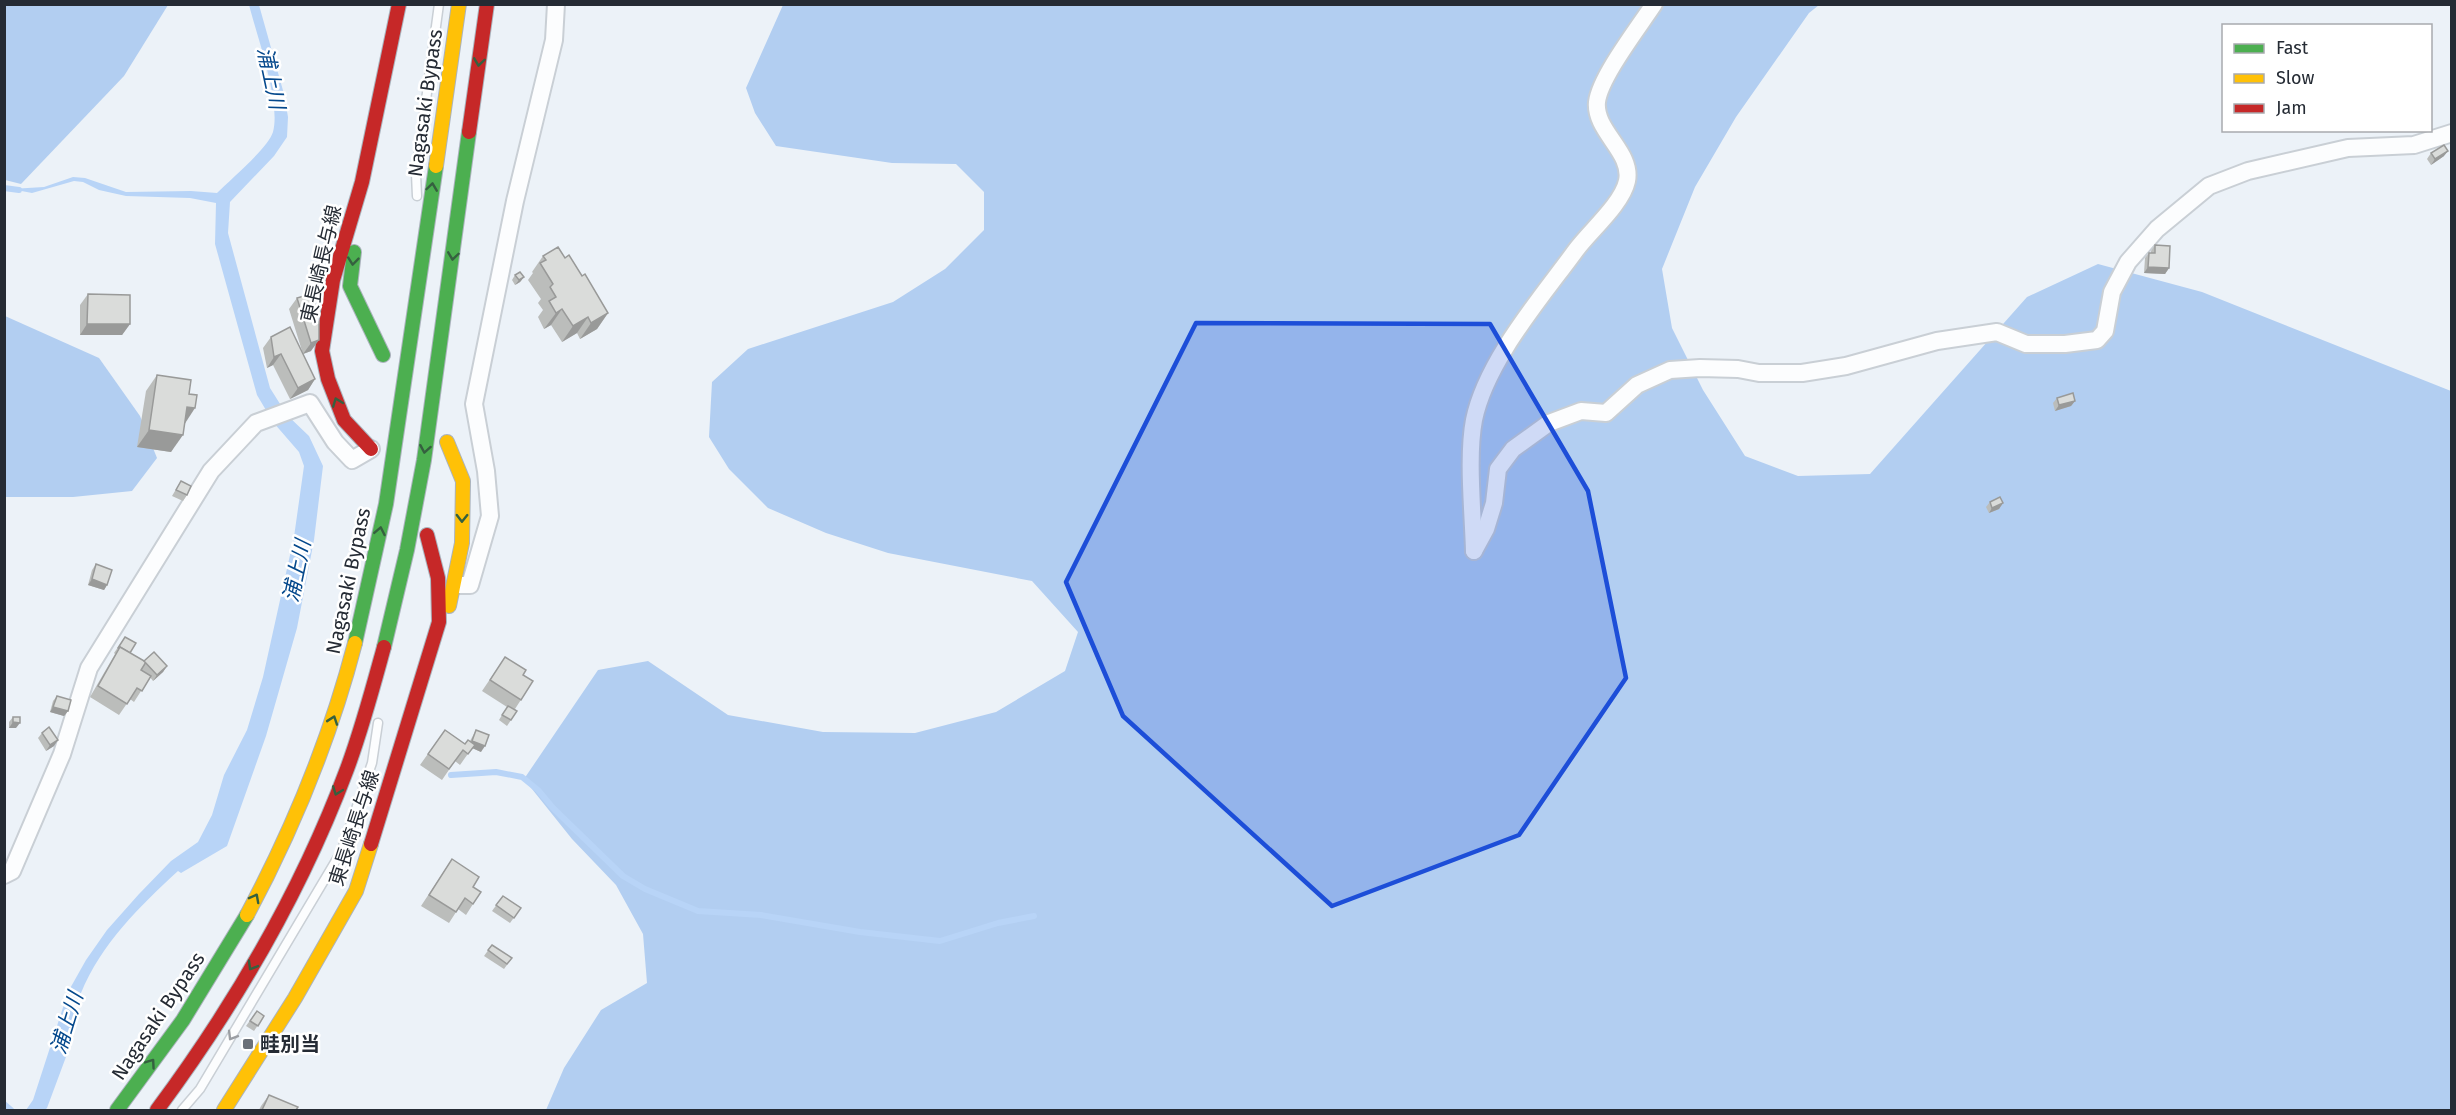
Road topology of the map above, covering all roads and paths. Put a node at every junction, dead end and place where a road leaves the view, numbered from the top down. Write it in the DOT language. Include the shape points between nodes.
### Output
graph roads {
  1 [pos="439,4"];
  2 [pos="459,4"];
  3 [pos="487,4"];
  4 [pos="556,4"];
  5 [pos="1654,4"];
  6 [pos="393,7"];
  7 [pos="2451,133"];
  8 [pos="362,182"];
  9 [pos="417,208"];
  10 [pos="417,230"];
  11 [pos="418,286"];
  12 [pos="383,355"];
  13 [pos="447,442"];
  14 [pos="371,449"];
  15 [pos="427,535"];
  16 [pos="455,585"];
  17 [pos="389,636"];
  18 [pos="435,638"];
  19 [pos="381,694"];
  20 [pos="378,717"];
  21 [pos="4,874"];
  22 [pos="117,1110"];
  23 [pos="157,1110"];
  24 [pos="182,1110"];
  25 [pos="224,1110"];
  1 -- 9 [label="lane" via="416,174"];
  11 -- 2 [label="main road, Nagasaki Bypass, one-way"];
  3 -- 17 [label="main road, one-way" via="433,407"];
  4 -- 16 [label="street" via="554,40 515,201 474,404 490,516 470,585"];
  5 -- 7 [label="street" via="1602,86 1597,103 1602,122 1624,160 1627,183 1487,378 1474,420 1474,551 1494,503 1498,469 1513,449 1549,423 1581,411 1606,413 1637,385 1670,370 1812,372 1937,341 1997,332 2026,344 2097,340 2105,331 2112,292 2128,262 2157,229 2209,186 2248,171 2348,148 2414,146"];
  6 -- 8 [label="main road, 東長崎長与線"];
  8 -- 12 [label="main road, 東長崎長与線, one-way" via="350,286"];
  14 -- 8 [label="main road, 東長崎長与線, one-way" via="344,420 322,351 333,280"];
  10 -- 11 [label="lane"];
  22 -- 11 [label="main road, Nagasaki Bypass, one-way" via="187,1012 236,934 305,796 333,720 360,632 402,401"];
  13 -- 16 [label="main road, 東長崎長与線, one-way" via="463,481 462,543"];
  14 -- 21 [label="street" via="352,460 335,442 310,403 256,423 211,471 89,668 62,754 12,871"];
  15 -- 18 [label="main road, 東長崎長与線" via="437,564 442,600"];
  16 -- 18 [label="main road, 東長崎長与線"];
  17 -- 19 [label="lane"];
  17 -- 23 [label="main road, one-way" via="360,731 299,878 214,1031"];
  18 -- 25 [label="main road, 東長崎長与線" via="356,891"];
  20 -- 24 [label="lane, one-way" via="372,764 341,852 200,1089"];
}
